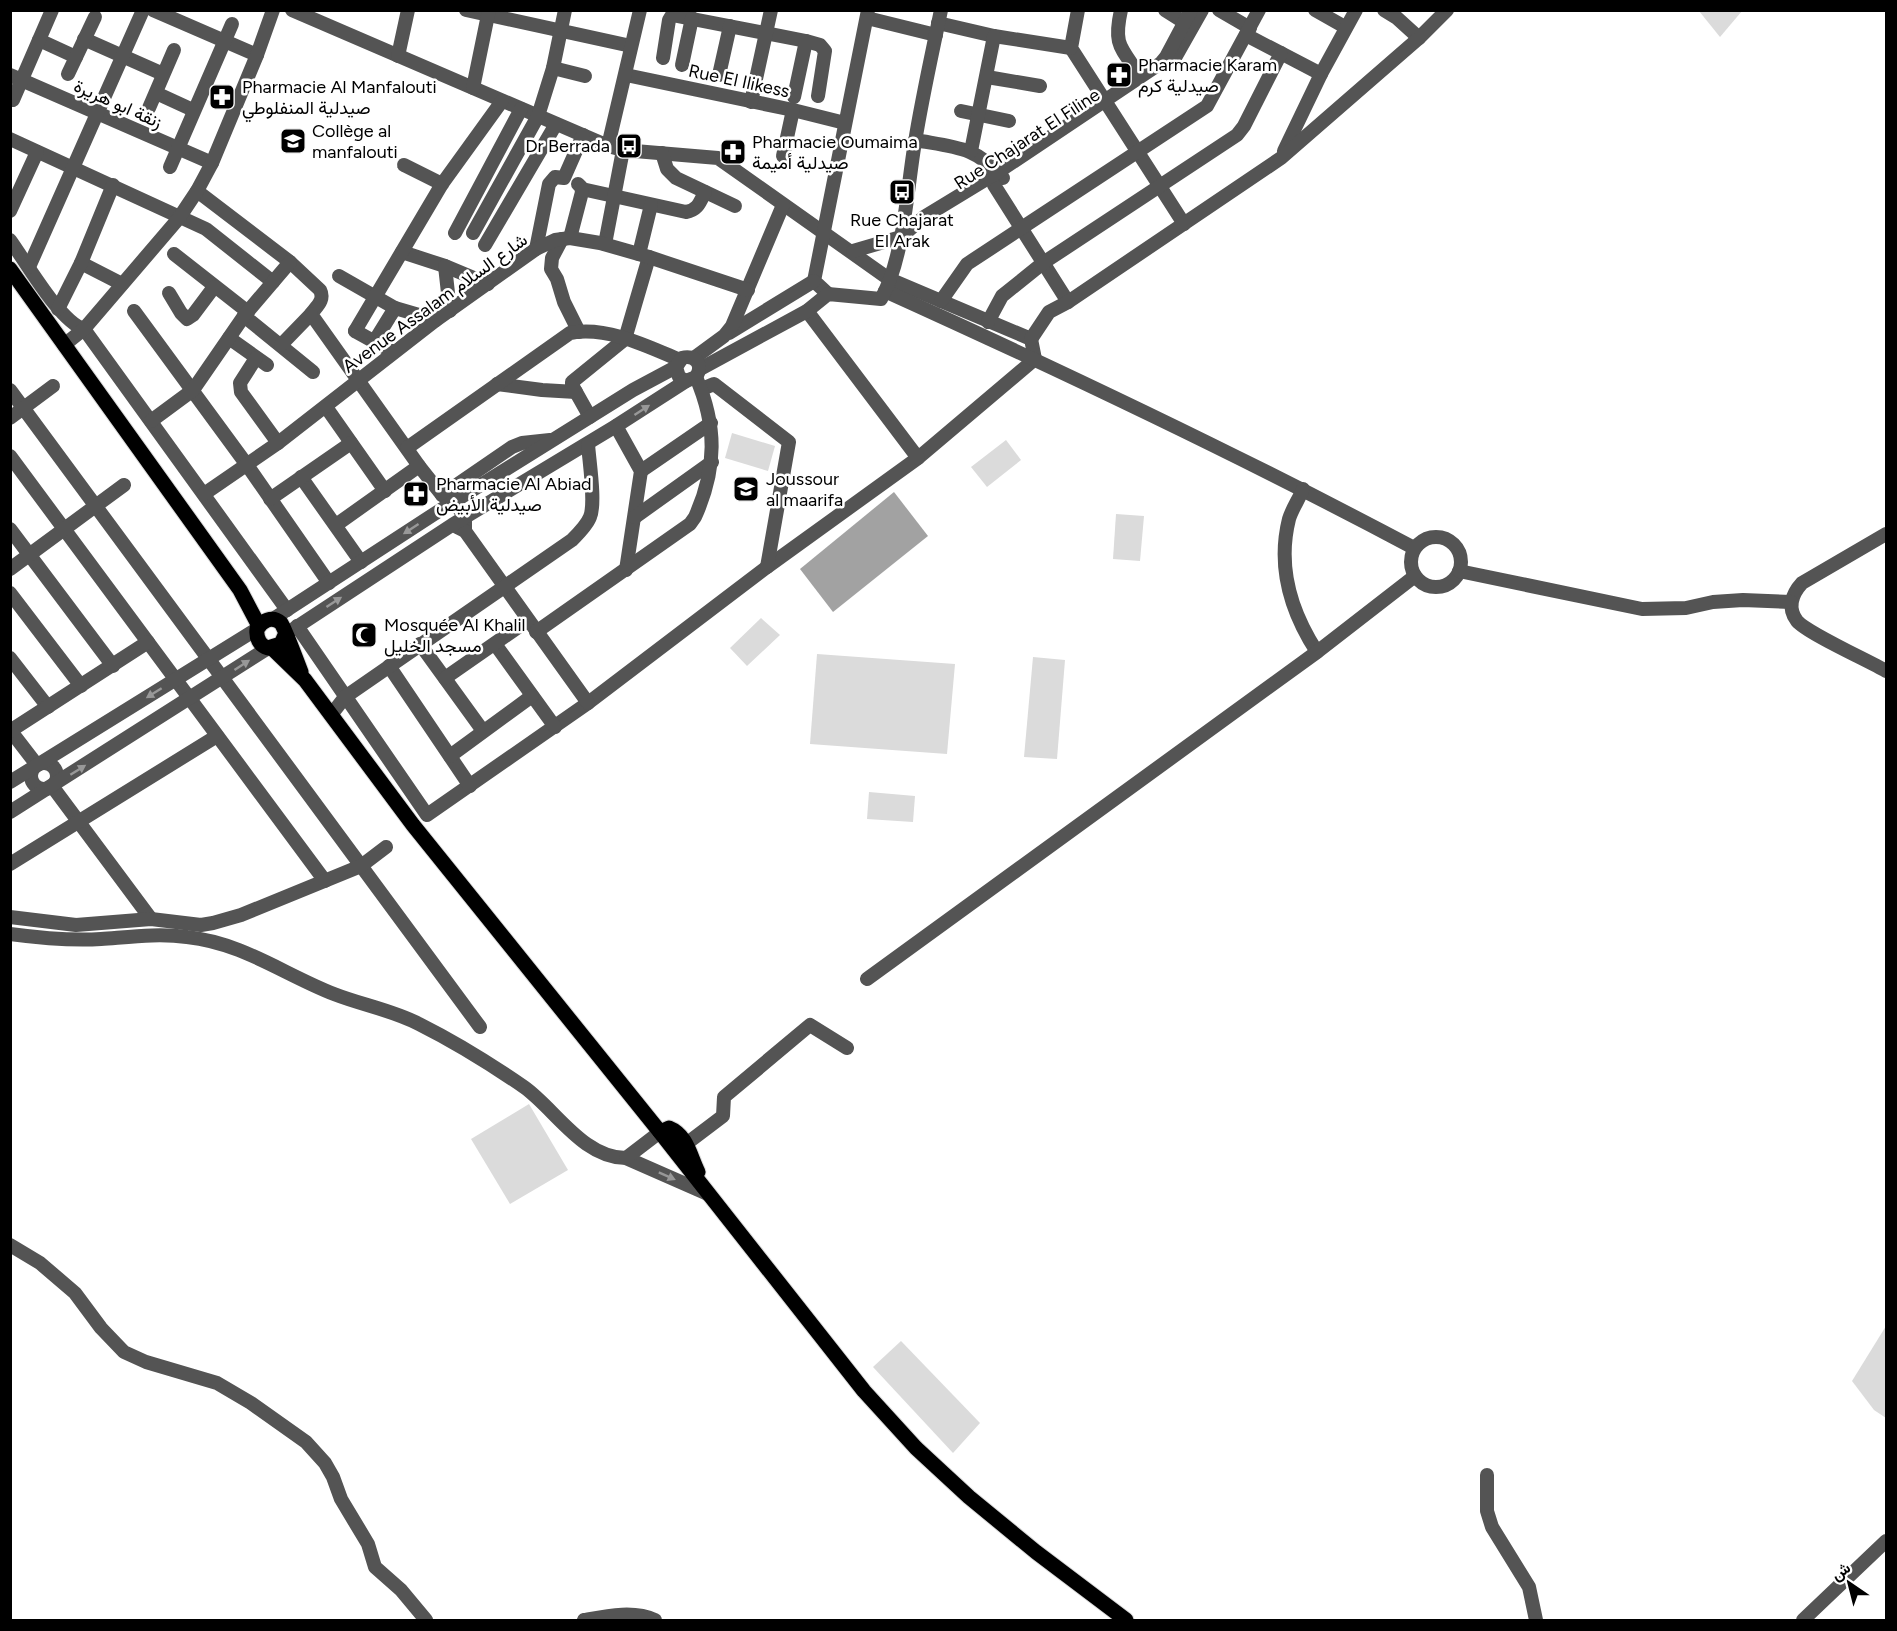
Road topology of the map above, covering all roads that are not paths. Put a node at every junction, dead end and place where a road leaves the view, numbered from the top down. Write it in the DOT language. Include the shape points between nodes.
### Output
graph roads {
  1 [pos="52,10"];
  2 [pos="143,10"];
  3 [pos="153,10"];
  4 [pos="273,10"];
  5 [pos="292,10"];
  6 [pos="408,10"];
  7 [pos="466,10"];
  8 [pos="565,10"];
  9 [pos="640,10"];
  10 [pos="771,10"];
  11 [pos="1078,10"];
  12 [pos="1121,10"];
  13 [pos="1165,10"];
  14 [pos="1202,10"];
  15 [pos="1219,10"];
  16 [pos="1259,10"];
  17 [pos="1315,10"];
  18 [pos="1356,10"];
  19 [pos="1384,10"];
  20 [pos="1447,10"];
  21 [pos="489,13"];
  22 [pos="867,13"];
  23 [pos="1188,16"];
  24 [pos="95,17"];
  25 [pos="692,18"];
  26 [pos="938,23"];
  27 [pos="232,24"];
  28 [pos="730,26"];
  29 [pos="1345,27"];
  30 [pos="1248,31"];
  31 [pos="560,32"];
  32 [pos="766,33"];
  33 [pos="994,36"];
  34 [pos="1419,38"];
  35 [pos="84,39"];
  36 [pos="39,40"];
  37 [pos="225,41"];
  38 [pos="806,41"];
  39 [pos="631,46"];
  40 [pos="1071,48"];
  41 [pos="174,50"];
  42 [pos="1281,53"];
  43 [pos="257,55"];
  44 [pos="124,56"];
  45 [pos="398,56"];
  46 [pos="76,57"];
  47 [pos="663,58"];
  48 [pos="682,64"];
  49 [pos="553,68"];
  50 [pos="69,74"];
  51 [pos="163,74"];
  52 [pos="1321,74"];
  53 [pos="585,75"];
  54 [pos="626,75"];
  55 [pos="719,75"];
  56 [pos="1140,76"];
  57 [pos="987,77"];
  58 [pos="16,78"];
  59 [pos="1040,86"];
  60 [pos="473,88"];
  61 [pos="156,93"];
  62 [pos="818,96"];
  63 [pos="13,100"];
  64 [pos="502,101"];
  65 [pos="751,102"];
  66 [pos="794,103"];
  67 [pos="1106,104"];
  68 [pos="149,108"];
  69 [pos="521,109"];
  70 [pos="193,110"];
  71 [pos="961,111"];
  72 [pos="98,115"];
  73 [pos="977,115"];
  74 [pos="538,116"];
  75 [pos="1009,121"];
  76 [pos="845,123"];
  77 [pos="556,124"];
  78 [pos="583,135"];
  79 [pos="10,139"];
  80 [pos="915,140"];
  81 [pos="608,146"];
  82 [pos="177,149"];
  83 [pos="623,150"];
  84 [pos="971,151"];
  85 [pos="37,152"];
  86 [pos="1137,152"];
  87 [pos="662,153"];
  88 [pos="783,156"];
  89 [pos="1281,158"];
  90 [pos="212,163"];
  91 [pos="404,165"];
  92 [pos="74,167"];
  93 [pos="170,167"];
  94 [pos="564,178"];
  95 [pos="998,178"];
  96 [pos="442,184"];
  97 [pos="113,185"];
  98 [pos="1160,186"];
  99 [pos="582,189"];
  100 [pos="197,191"];
  101 [pos="705,192"];
  102 [pos="614,197"];
  103 [pos="651,205"];
  104 [pos="783,205"];
  105 [pos="735,206"];
  106 [pos="10,211"];
  107 [pos="179,218"];
  108 [pos="1184,224"];
  109 [pos="1020,227"];
  110 [pos="823,231"];
  111 [pos="455,233"];
  112 [pos="473,233"];
  113 [pos="904,233"];
  114 [pos="566,238"];
  115 [pos="10,240"];
  116 [pos="605,244"];
  117 [pos="485,245"];
  118 [pos="536,249"];
  119 [pos="853,251"];
  120 [pos="402,252"];
  121 [pos="174,254"];
  122 [pos="644,255"];
  123 [pos="290,262"];
  124 [pos="81,263"];
  125 [pos="1043,263"];
  126 [pos="446,266"];
  127 [pos="29,267"];
  128 [pos="10,269"];
  129 [pos="339,276"];
  130 [pos="814,281"];
  131 [pos="273,282"];
  132 [pos="122,284"];
  133 [pos="488,284"];
  134 [pos="887,285"];
  135 [pos="214,287"];
  136 [pos="748,290"];
  137 [pos="170,293"];
  138 [pos="828,294"];
  139 [pos="374,297"];
  140 [pos="941,301"];
  141 [pos="1068,302"];
  142 [pos="395,308"];
  143 [pos="58,309"];
  144 [pos="134,311"];
  145 [pos="450,311"];
  146 [pos="807,311"];
  147 [pos="246,314"];
  148 [pos="311,314"];
  149 [pos="436,320"];
  150 [pos="988,322"];
  151 [pos="84,329"];
  152 [pos="355,331"];
  153 [pos="579,332"];
  154 [pos="229,338"];
  155 [pos="625,339"];
  156 [pos="720,339"];
  157 [pos="1031,339"];
  158 [pos="331,342"];
  159 [pos="374,342"];
  160 [pos="64,345"];
  161 [pos="280,345"];
  162 [pos="393,352"];
  163 [pos="1035,359"];
  164 [pos="678,363"];
  165 [pos="313,372"];
  166 [pos="696,373"];
  167 [pos="359,381"];
  168 [pos="497,384"];
  169 [pos="53,386"];
  170 [pos="10,390"];
  171 [pos="193,390"];
  172 [pos="576,392"];
  173 [pos="326,407"];
  174 [pos="24,408"];
  175 [pos="590,417"];
  176 [pos="10,418"];
  177 [pos="151,421"];
  178 [pos="711,423"];
  179 [pos="616,426"];
  180 [pos="278,443"];
  181 [pos="351,443"];
  182 [pos="588,444"];
  183 [pos="407,448"];
  184 [pos="10,456"];
  185 [pos="918,458"];
  186 [pos="712,462"];
  187 [pos="247,465"];
  188 [pos="419,466"];
  189 [pos="641,471"];
  190 [pos="301,477"];
  191 [pos="124,485"];
  192 [pos="1303,489"];
  193 [pos="385,491"];
  194 [pos="204,494"];
  195 [pos="270,499"];
  196 [pos="446,502"];
  197 [pos="95,506"];
  198 [pos="635,518"];
  199 [pos="465,524"];
  200 [pos="336,525"];
  201 [pos="452,525"];
  202 [pos="10,529"];
  203 [pos="65,529"];
  204 [pos="1887,534"];
  205 [pos="1414,548"];
  206 [pos="30,555"];
  207 [pos="361,562"];
  208 [pos="767,567"];
  209 [pos="10,569"];
  210 [pos="626,570"];
  211 [pos="1459,571"];
  212 [pos="1415,576"];
  213 [pos="329,583"];
  214 [pos="505,588"];
  215 [pos="10,593"];
  216 [pos="1791,602"];
  217 [pos="287,610"];
  218 [pos="527,621"];
  219 [pos="265,623"];
  220 [pos="289,632"];
  221 [pos="536,632"];
  222 [pos="148,642"];
  223 [pos="420,644"];
  224 [pos="495,644"];
  225 [pos="270,648"];
  226 [pos="1317,652"];
  227 [pos="10,658"];
  228 [pos="209,658"];
  229 [pos="112,666"];
  230 [pos="389,666"];
  231 [pos="1887,671"];
  232 [pos="222,677"];
  233 [pos="445,678"];
  234 [pos="176,679"];
  235 [pos="305,680"];
  236 [pos="81,686"];
  237 [pos="532,696"];
  238 [pos="345,697"];
  239 [pos="190,699"];
  240 [pos="588,704"];
  241 [pos="48,707"];
  242 [pos="331,715"];
  243 [pos="555,727"];
  244 [pos="11,730"];
  245 [pos="483,731"];
  246 [pos="217,736"];
  247 [pos="450,756"];
  248 [pos="37,765"];
  249 [pos="10,782"];
  250 [pos="52,786"];
  251 [pos="470,786"];
  252 [pos="10,812"];
  253 [pos="427,815"];
  254 [pos="79,822"];
  255 [pos="413,825"];
  256 [pos="386,847"];
  257 [pos="10,864"];
  258 [pos="361,866"];
  259 [pos="325,881"];
  260 [pos="10,916"];
  261 [pos="151,919"];
  262 [pos="10,933"];
  263 [pos="867,979"];
  264 [pos="480,1027"];
  265 [pos="847,1048"];
  266 [pos="660,1132"];
  267 [pos="686,1144"];
  268 [pos="626,1158"];
  269 [pos="708,1194"];
  270 [pos="10,1245"];
  271 [pos="1487,1475"];
  272 [pos="1887,1541"];
  273 [pos="426,1620"];
  274 [pos="584,1620"];
  275 [pos="655,1620"];
  276 [pos="1126,1620"];
  277 [pos="1536,1620"];
  278 [pos="1803,1620"];
  1 -- 36 [label="street"];
  2 -- 44 [label="street"];
  3 -- 37 [label="street"];
  4 -- 43 [label="street"];
  5 -- 45 [label="street"];
  6 -- 45 [label="street"];
  7 -- 21 [label="street"];
  8 -- 31 [label="street"];
  9 -- 39 [label="street"];
  10 -- 32 [label="street"];
  11 -- 40 [label="street"];
  12 -- 56 [label="street" via="1118,44"];
  13 -- 23 [label="street"];
  14 -- 67 [label="street, Rue Chajarat El Filine" via="1168,68"];
  15 -- 30 [label="street"];
  16 -- 30 [label="street"];
  17 -- 29 [label="street"];
  18 -- 29 [label="street"];
  19 -- 34 [label="street"];
  20 -- 34 [label="street"];
  21 -- 31 [label="street"];
  21 -- 60 [label="street"];
  22 -- 26 [label="street"];
  22 -- 76 [label="street"];
  23 -- 56 [label="street, Rue Chajarat El Filine" via="1166,57"];
  24 -- 35 [label="street"];
  25 -- 28 [label="street"];
  25 -- 47 [label="street" via="672,15"];
  25 -- 48 [label="street"];
  26 -- 33 [label="street"];
  26 -- 80 [label="street"];
  27 -- 37 [label="street"];
  28 -- 32 [label="street"];
  28 -- 55 [label="street"];
  29 -- 52 [label="street"];
  30 -- 42 [label="street"];
  30 -- 86 [label="street" via="1207,106"];
  31 -- 39 [label="street"];
  31 -- 49 [label="street"];
  32 -- 38 [label="street"];
  32 -- 65 [label="street"];
  33 -- 40 [label="street"];
  33 -- 57 [label="street"];
  34 -- 89 [label="street"];
  35 -- 44 [label="street"];
  35 -- 46 [label="street"];
  36 -- 46 [label="street"];
  36 -- 58 [label="street"];
  37 -- 43 [label="street"];
  37 -- 70 [label="street"];
  38 -- 62 [label="street" via="825,51"];
  38 -- 66 [label="street"];
  39 -- 54 [label="street"];
  40 -- 67 [label="street"];
  41 -- 51 [label="street"];
  42 -- 52 [label="street"];
  42 -- 98 [label="street" via="1237,135"];
  43 -- 90 [label="street"];
  44 -- 51 [label="street"];
  44 -- 72 [label="street"];
  45 -- 60 [label="street"];
  46 -- 50 [label="street"];
  49 -- 53 [label="street"];
  49 -- 74 [label="street"];
  51 -- 61 [label="street"];
  52 -- 89 [label="street"];
  54 -- 65 [label="street, Rue El Ilikess"];
  54 -- 81 [label="street"];
  56 -- 67 [label="street, Rue Chajarat El Filine"];
  57 -- 59 [label="street"];
  57 -- 73 [label="street"];
  58 -- 63 [label="street"];
  58 -- 72 [label="street, زنقة ابو هريرة"];
  60 -- 64 [label="street"];
  61 -- 68 [label="street"];
  61 -- 70 [label="street"];
  64 -- 69 [label="street"];
  64 -- 96 [label="street"];
  65 -- 66 [label="street, Rue El Ilikess"];
  66 -- 76 [label="street, Rue El Ilikess"];
  66 -- 88 [label="street"];
  67 -- 86 [label="street"];
  67 -- 95 [label="street, Rue Chajarat El Filine"];
  69 -- 74 [label="street"];
  69 -- 111 [label="street"];
  70 -- 82 [label="street"];
  71 -- 73 [label="street"];
  72 -- 82 [label="street, زنقة ابو هريرة"];
  72 -- 92 [label="street"];
  73 -- 75 [label="street"];
  73 -- 84 [label="street"];
  74 -- 77 [label="street"];
  74 -- 112 [label="street"];
  76 -- 110 [label="street"];
  77 -- 78 [label="street"];
  77 -- 117 [label="street"];
  78 -- 81 [label="street"];
  78 -- 94 [label="street"];
  79 -- 85 [label="street"];
  80 -- 84 [label="street"];
  80 -- 113 [label="street"];
  81 -- 83 [label="street"];
  82 -- 90 [label="street, زنقة ابو هريرة"];
  82 -- 93 [label="street"];
  83 -- 87 [label="street"];
  83 -- 102 [label="street"];
  84 -- 95 [label="street"];
  85 -- 92 [label="street"];
  85 -- 106 [label="street"];
  86 -- 98 [label="street"];
  86 -- 109 [label="street"];
  87 -- 101 [label="street" via="671,173"];
  87 -- 104 [label="street" via="718,158"];
  89 -- 108 [label="street"];
  90 -- 100 [label="street"];
  91 -- 96 [label="street"];
  92 -- 97 [label="street"];
  92 -- 127 [label="street"];
  94 -- 99 [label="street"];
  94 -- 118 [label="street" via="555,177 549,184"];
  95 -- 109 [label="street"];
  95 -- 113 [label="street, Rue Chajarat El Filine" via="924,217"];
  96 -- 120 [label="street"];
  97 -- 107 [label="street"];
  97 -- 124 [label="street"];
  98 -- 108 [label="street"];
  98 -- 125 [label="street"];
  99 -- 102 [label="street"];
  99 -- 114 [label="street"];
  100 -- 107 [label="street"];
  100 -- 123 [label="street"];
  101 -- 103 [label="street" via="693,211"];
  101 -- 105 [label="street"];
  102 -- 103 [label="street"];
  102 -- 116 [label="street"];
  103 -- 122 [label="street"];
  104 -- 110 [label="street"];
  104 -- 136 [label="street"];
  107 -- 131 [label="street" via="214,234"];
  107 -- 132 [label="street"];
  108 -- 141 [label="street"];
  109 -- 125 [label="street"];
  109 -- 140 [label="street" via="967,264"];
  110 -- 119 [label="street"];
  110 -- 130 [label="street"];
  113 -- 119 [label="street"];
  113 -- 134 [label="street"];
  114 -- 116 [label="street"];
  114 -- 118 [label="street, Avenue Assalam شارع السلام"];
  114 -- 153 [label="street" via="552,258 551,269"];
  115 -- 127 [label="street"];
  116 -- 122 [label="street"];
  118 -- 133 [label="street, Avenue Assalam شارع السلام"];
  119 -- 134 [label="street"];
  120 -- 126 [label="street"];
  120 -- 139 [label="street"];
  121 -- 135 [label="street"];
  122 -- 136 [label="street"];
  122 -- 155 [label="street"];
  123 -- 131 [label="street"];
  123 -- 148 [label="street" via="322,294"];
  124 -- 132 [label="street"];
  124 -- 143 [label="street"];
  125 -- 141 [label="street"];
  125 -- 150 [label="street" via="1002,296"];
  126 -- 133 [label="street"];
  126 -- 145 [label="street"];
  127 -- 143 [label="street"];
  128 -- 160 [label="main road"];
  129 -- 139 [label="street"];
  130 -- 138 [label="street"];
  130 -- 156 [label="street"];
  131 -- 147 [label="street"];
  132 -- 151 [label="street"];
  133 -- 145 [label="street, Avenue Assalam شارع السلام"];
  134 -- 138 [label="street" via="881,299"];
  134 -- 140 [label="street"];
  134 -- 163 [label="street"];
  135 -- 137 [label="street" via="187,319"];
  135 -- 147 [label="street"];
  136 -- 156 [label="street" via="732,326"];
  138 -- 146 [label="street"];
  139 -- 142 [label="street"];
  139 -- 152 [label="street"];
  140 -- 150 [label="street"];
  141 -- 157 [label="street" via="1049,312"];
  142 -- 149 [label="street"];
  142 -- 159 [label="street"];
  143 -- 151 [label="street" via="73,325"];
  144 -- 171 [label="street"];
  145 -- 149 [label="street, Avenue Assalam شارع السلام"];
  146 -- 166 [label="street"];
  146 -- 185 [label="street"];
  147 -- 154 [label="street"];
  147 -- 161 [label="street"];
  148 -- 158 [label="street"];
  148 -- 161 [label="street"];
  149 -- 162 [label="street, Avenue Assalam شارع السلام"];
  150 -- 157 [label="street"];
  151 -- 160 [label="street"];
  151 -- 177 [label="street"];
  152 -- 158 [label="street"];
  152 -- 159 [label="street"];
  153 -- 155 [label="street"];
  153 -- 168 [label="street" via="564,336"];
  154 -- 171 [label="street"];
  154 -- 180 [label="street" via="262,361 240,383 241,392"];
  155 -- 164 [label="street"];
  155 -- 172 [label="street" via="574,379"];
  156 -- 166 [label="street"];
  157 -- 163 [label="street"];
  158 -- 167 [label="street"];
  159 -- 162 [label="street"];
  160 -- 219 [label="main road"];
  161 -- 165 [label="street"];
  162 -- 167 [label="street, Avenue Assalam شارع السلام"];
  163 -- 185 [label="street"];
  163 -- 192 [label="street"];
  164 -- 166 [label="street" via="685,357"];
  164 -- 166 [label="street" via="679,376"];
  164 -- 175 [label="street"];
  166 -- 178 [label="street"];
  179 -- 166 [label="street, one-way"];
  166 -- 208 [label="street" via="789,442"];
  167 -- 173 [label="street, Avenue Assalam شارع السلام"];
  167 -- 183 [label="street"];
  168 -- 172 [label="street"];
  168 -- 183 [label="street"];
  169 -- 174 [label="street"];
  170 -- 174 [label="street"];
  171 -- 177 [label="street"];
  171 -- 187 [label="street"];
  172 -- 175 [label="street"];
  173 -- 180 [label="street, Avenue Assalam شارع السلام"];
  173 -- 181 [label="street"];
  174 -- 176 [label="street"];
  174 -- 197 [label="street"];
  175 -- 196 [label="street"];
  177 -- 194 [label="street"];
  178 -- 186 [label="street"];
  178 -- 189 [label="street"];
  179 -- 182 [label="street"];
  179 -- 189 [label="street"];
  180 -- 187 [label="street, Avenue Assalam شارع السلام"];
  181 -- 190 [label="street"];
  181 -- 193 [label="street"];
  182 -- 199 [label="street"];
  182 -- 214 [label="street" via="593,507 590,518 572,540"];
  183 -- 188 [label="street"];
  184 -- 203 [label="street"];
  185 -- 208 [label="street"];
  186 -- 198 [label="street"];
  186 -- 210 [label="street" via="699,508 690,524"];
  187 -- 194 [label="street, Avenue Assalam شارع السلام"];
  187 -- 195 [label="street"];
  188 -- 193 [label="street"];
  188 -- 196 [label="street"];
  189 -- 198 [label="street"];
  190 -- 195 [label="street"];
  190 -- 200 [label="street"];
  191 -- 197 [label="street"];
  192 -- 205 [label="street"];
  192 -- 226 [label="street" via="1290,518 1285,547 1286,579 1302,630"];
  193 -- 200 [label="street"];
  194 -- 217 [label="street"];
  195 -- 213 [label="street"];
  196 -- 199 [label="street"];
  196 -- 201 [label="street"];
  196 -- 207 [label="street, one-way"];
  197 -- 203 [label="street"];
  197 -- 228 [label="street"];
  198 -- 210 [label="street"];
  199 -- 201 [label="street"];
  199 -- 214 [label="street"];
  200 -- 207 [label="street"];
  220 -- 201 [label="street, one-way"];
  202 -- 206 [label="street"];
  203 -- 206 [label="street"];
  203 -- 222 [label="street"];
  204 -- 216 [label="street" via="1808,579 1796,590"];
  205 -- 211 [label="street" via="1432,536 1449,540 1460,553"];
  205 -- 212 [label="street" via="1410,560"];
  206 -- 209 [label="street"];
  206 -- 229 [label="street"];
  207 -- 213 [label="street"];
  208 -- 240 [label="street"];
  210 -- 221 [label="street"];
  211 -- 212 [label="street" via="1451,582 1436,587"];
  211 -- 216 [label="street" via="1642,609 1743,600"];
  212 -- 226 [label="street"];
  213 -- 217 [label="street"];
  214 -- 218 [label="street"];
  214 -- 223 [label="street"];
  215 -- 236 [label="street"];
  216 -- 231 [label="street" via="1793,615 1804,627"];
  217 -- 219 [label="street"];
  218 -- 221 [label="street"];
  218 -- 224 [label="street"];
  219 -- 220 [label="main road" via="282,624"];
  219 -- 225 [label="main road" via="257,639"];
  219 -- 228 [label="street"];
  220 -- 225 [label="main road" via="281,644"];
  220 -- 235 [label="main road"];
  220 -- 238 [label="street"];
  221 -- 240 [label="street"];
  222 -- 229 [label="street"];
  222 -- 234 [label="street"];
  223 -- 230 [label="street"];
  223 -- 233 [label="street"];
  224 -- 233 [label="street"];
  224 -- 237 [label="street"];
  232 -- 225 [label="street, one-way"];
  225 -- 235 [label="main road"];
  226 -- 263 [label="street"];
  227 -- 241 [label="street"];
  228 -- 232 [label="street"];
  228 -- 234 [label="street"];
  229 -- 236 [label="street"];
  230 -- 238 [label="street"];
  230 -- 247 [label="street"];
  232 -- 239 [label="street"];
  232 -- 258 [label="street"];
  233 -- 245 [label="street"];
  234 -- 239 [label="street"];
  234 -- 248 [label="street, one-way"];
  235 -- 242 [label="main road"];
  236 -- 241 [label="street"];
  237 -- 243 [label="street"];
  237 -- 245 [label="street"];
  238 -- 242 [label="street"];
  238 -- 253 [label="street"];
  239 -- 246 [label="street"];
  250 -- 239 [label="street, one-way"];
  240 -- 243 [label="street"];
  241 -- 244 [label="street"];
  242 -- 255 [label="main road"];
  243 -- 251 [label="street"];
  244 -- 248 [label="street"];
  245 -- 247 [label="street"];
  246 -- 254 [label="street"];
  246 -- 259 [label="street"];
  247 -- 251 [label="street"];
  248 -- 249 [label="street"];
  248 -- 250 [label="street" via="45,763 56,770 57,779"];
  250 -- 252 [label="street"];
  250 -- 254 [label="street"];
  251 -- 253 [label="street"];
  253 -- 255 [label="street"];
  254 -- 257 [label="street"];
  254 -- 261 [label="street"];
  255 -- 266 [label="main road"];
  256 -- 258 [label="street"];
  258 -- 259 [label="street"];
  258 -- 264 [label="street"];
  259 -- 261 [label="street" via="213,923"];
  260 -- 261 [label="street" via="76,925"];
  262 -- 268 [label="street" via="72,940 185,936 238,948 332,994 397,1014 434,1032 523,1087 588,1144 607,1155"];
  265 -- 267 [label="street" via="810,1025 724,1097 723,1116"];
  266 -- 267 [label="main road" via="671,1129"];
  266 -- 268 [label="street"];
  266 -- 269 [label="main road"];
  267 -- 269 [label="main road"];
  268 -- 269 [label="street, one-way"];
  269 -- 276 [label="main road" via="864,1391 916,1448 1036,1552"];
  270 -- 273 [label="street" via="40,1263 75,1293 124,1352 217,1383 306,1442 333,1477 341,1499 368,1544 375,1567"];
  271 -- 277 [label="street" via="1487,1511 1492,1527 1529,1587"];
  272 -- 278 [label="street"];
  274 -- 275 [label="street" via="638,1615"];
}
